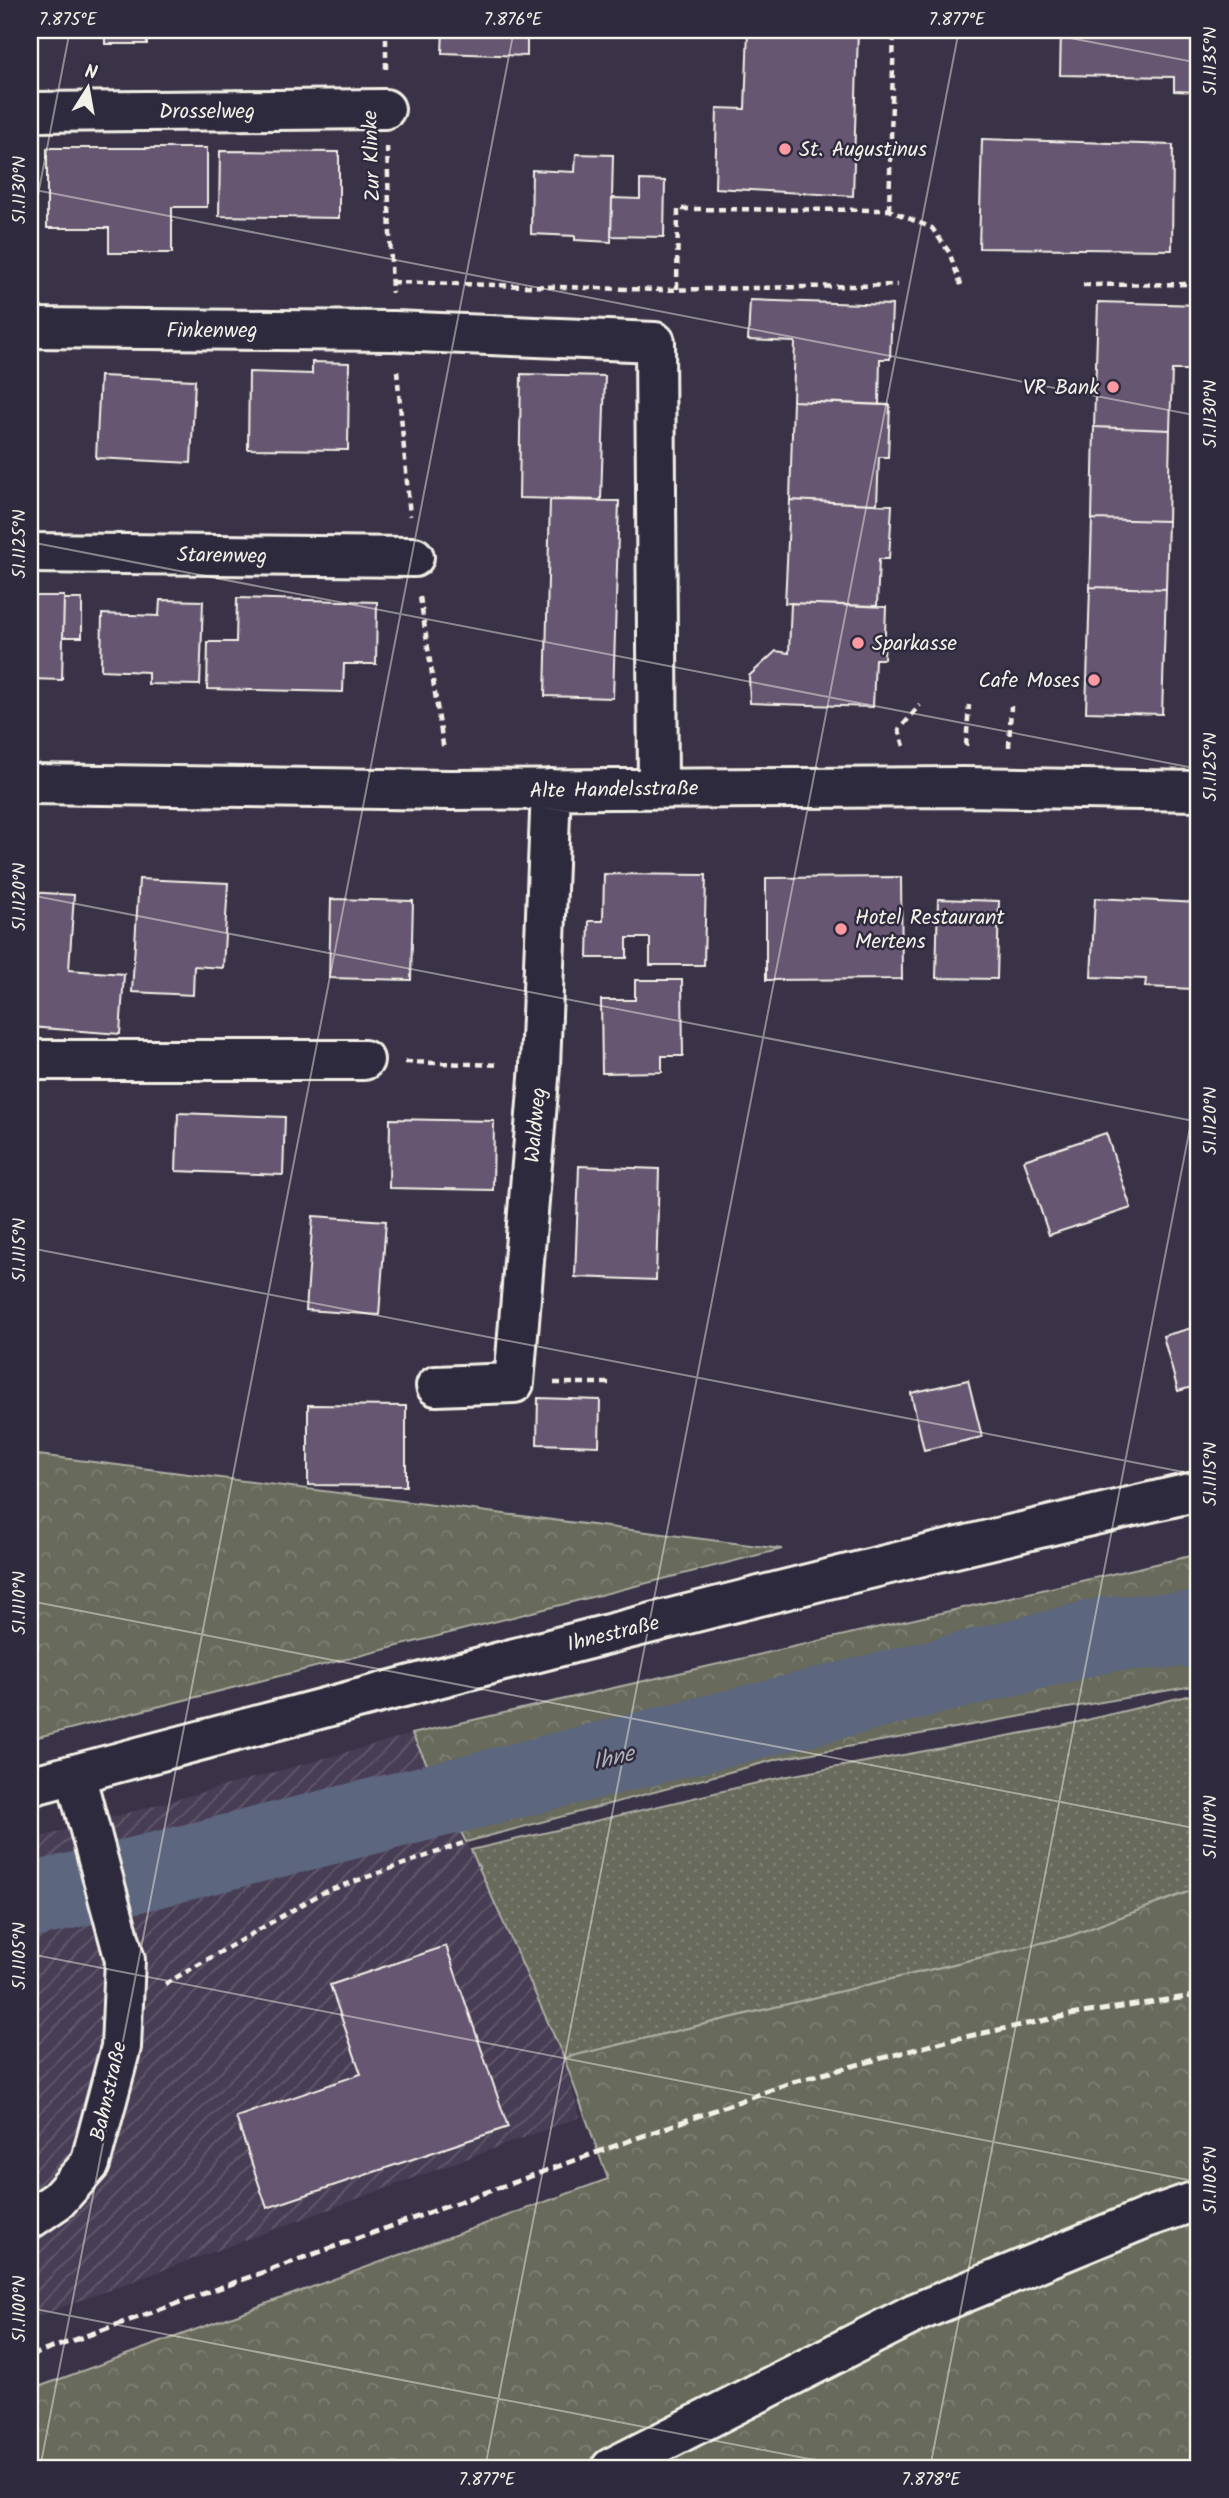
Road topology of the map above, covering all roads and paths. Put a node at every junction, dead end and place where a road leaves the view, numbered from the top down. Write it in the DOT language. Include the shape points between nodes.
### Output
graph roads {
  1 [pos="386,30"];
  2 [pos="894,30"];
  3 [pos="385,109"];
  4 [pos="30,112"];
  5 [pos="889,210"];
  6 [pos="1199,284"];
  7 [pos="898,285"];
  8 [pos="961,285"];
  9 [pos="1083,285"];
  10 [pos="677,289"];
  11 [pos="30,328"];
  12 [pos="30,553"];
  13 [pos="414,557"];
  14 [pos="30,784"];
  15 [pos="658,788"];
  16 [pos="551,789"];
  17 [pos="1199,791"];
  18 [pos="30,1060"];
  19 [pos="364,1060"];
  20 [pos="540,1066"];
  21 [pos="514,1383"];
  22 [pos="611,1383"];
  23 [pos="436,1386"];
  24 [pos="1199,1491"];
  25 [pos="75,1774"];
  26 [pos="30,1786"];
  27 [pos="466,1842"];
  28 [pos="123,2009"];
  29 [pos="1199,2200"];
  30 [pos="30,2219"];
  31 [pos="611,2468"];
  1 -- 3 [label="path, Zur Klinke"];
  2 -- 5 [label="path"];
  3 -- 4 [label="street, Drosselweg"];
  3 -- 10 [label="path, Zur Klinke" via="392,282"];
  5 -- 8 [label="path" via="932,228 949,252"];
  5 -- 10 [label="path" via="678,209"];
  6 -- 9 [label="path"];
  7 -- 10 [label="path"];
  11 -- 15 [label="street, Finkenweg" via="394,331 655,342"];
  12 -- 13 [label="street, Starenweg"];
  14 -- 16 [label="street, Alte Handelsstraße"];
  15 -- 16 [label="street, Alte Handelsstraße"];
  15 -- 17 [label="street, Alte Handelsstraße"];
  16 -- 20 [label="street, Waldweg"];
  18 -- 19 [label="street"];
  19 -- 20 [label="path"];
  20 -- 21 [label="street, Waldweg"];
  21 -- 22 [label="path"];
  21 -- 23 [label="street"];
  24 -- 25 [label="street, Ihnestraße" via="884,1564"];
  25 -- 26 [label="street, Ihnestraße"];
  25 -- 28 [label="street, Bahnstraße" via="125,1960"];
  27 -- 28 [label="path" via="322,1893"];
  28 -- 30 [label="street, Bahnstraße" via="121,2047 90,2164 58,2200"];
  29 -- 31 [label="street" via="915,2313"];
}
